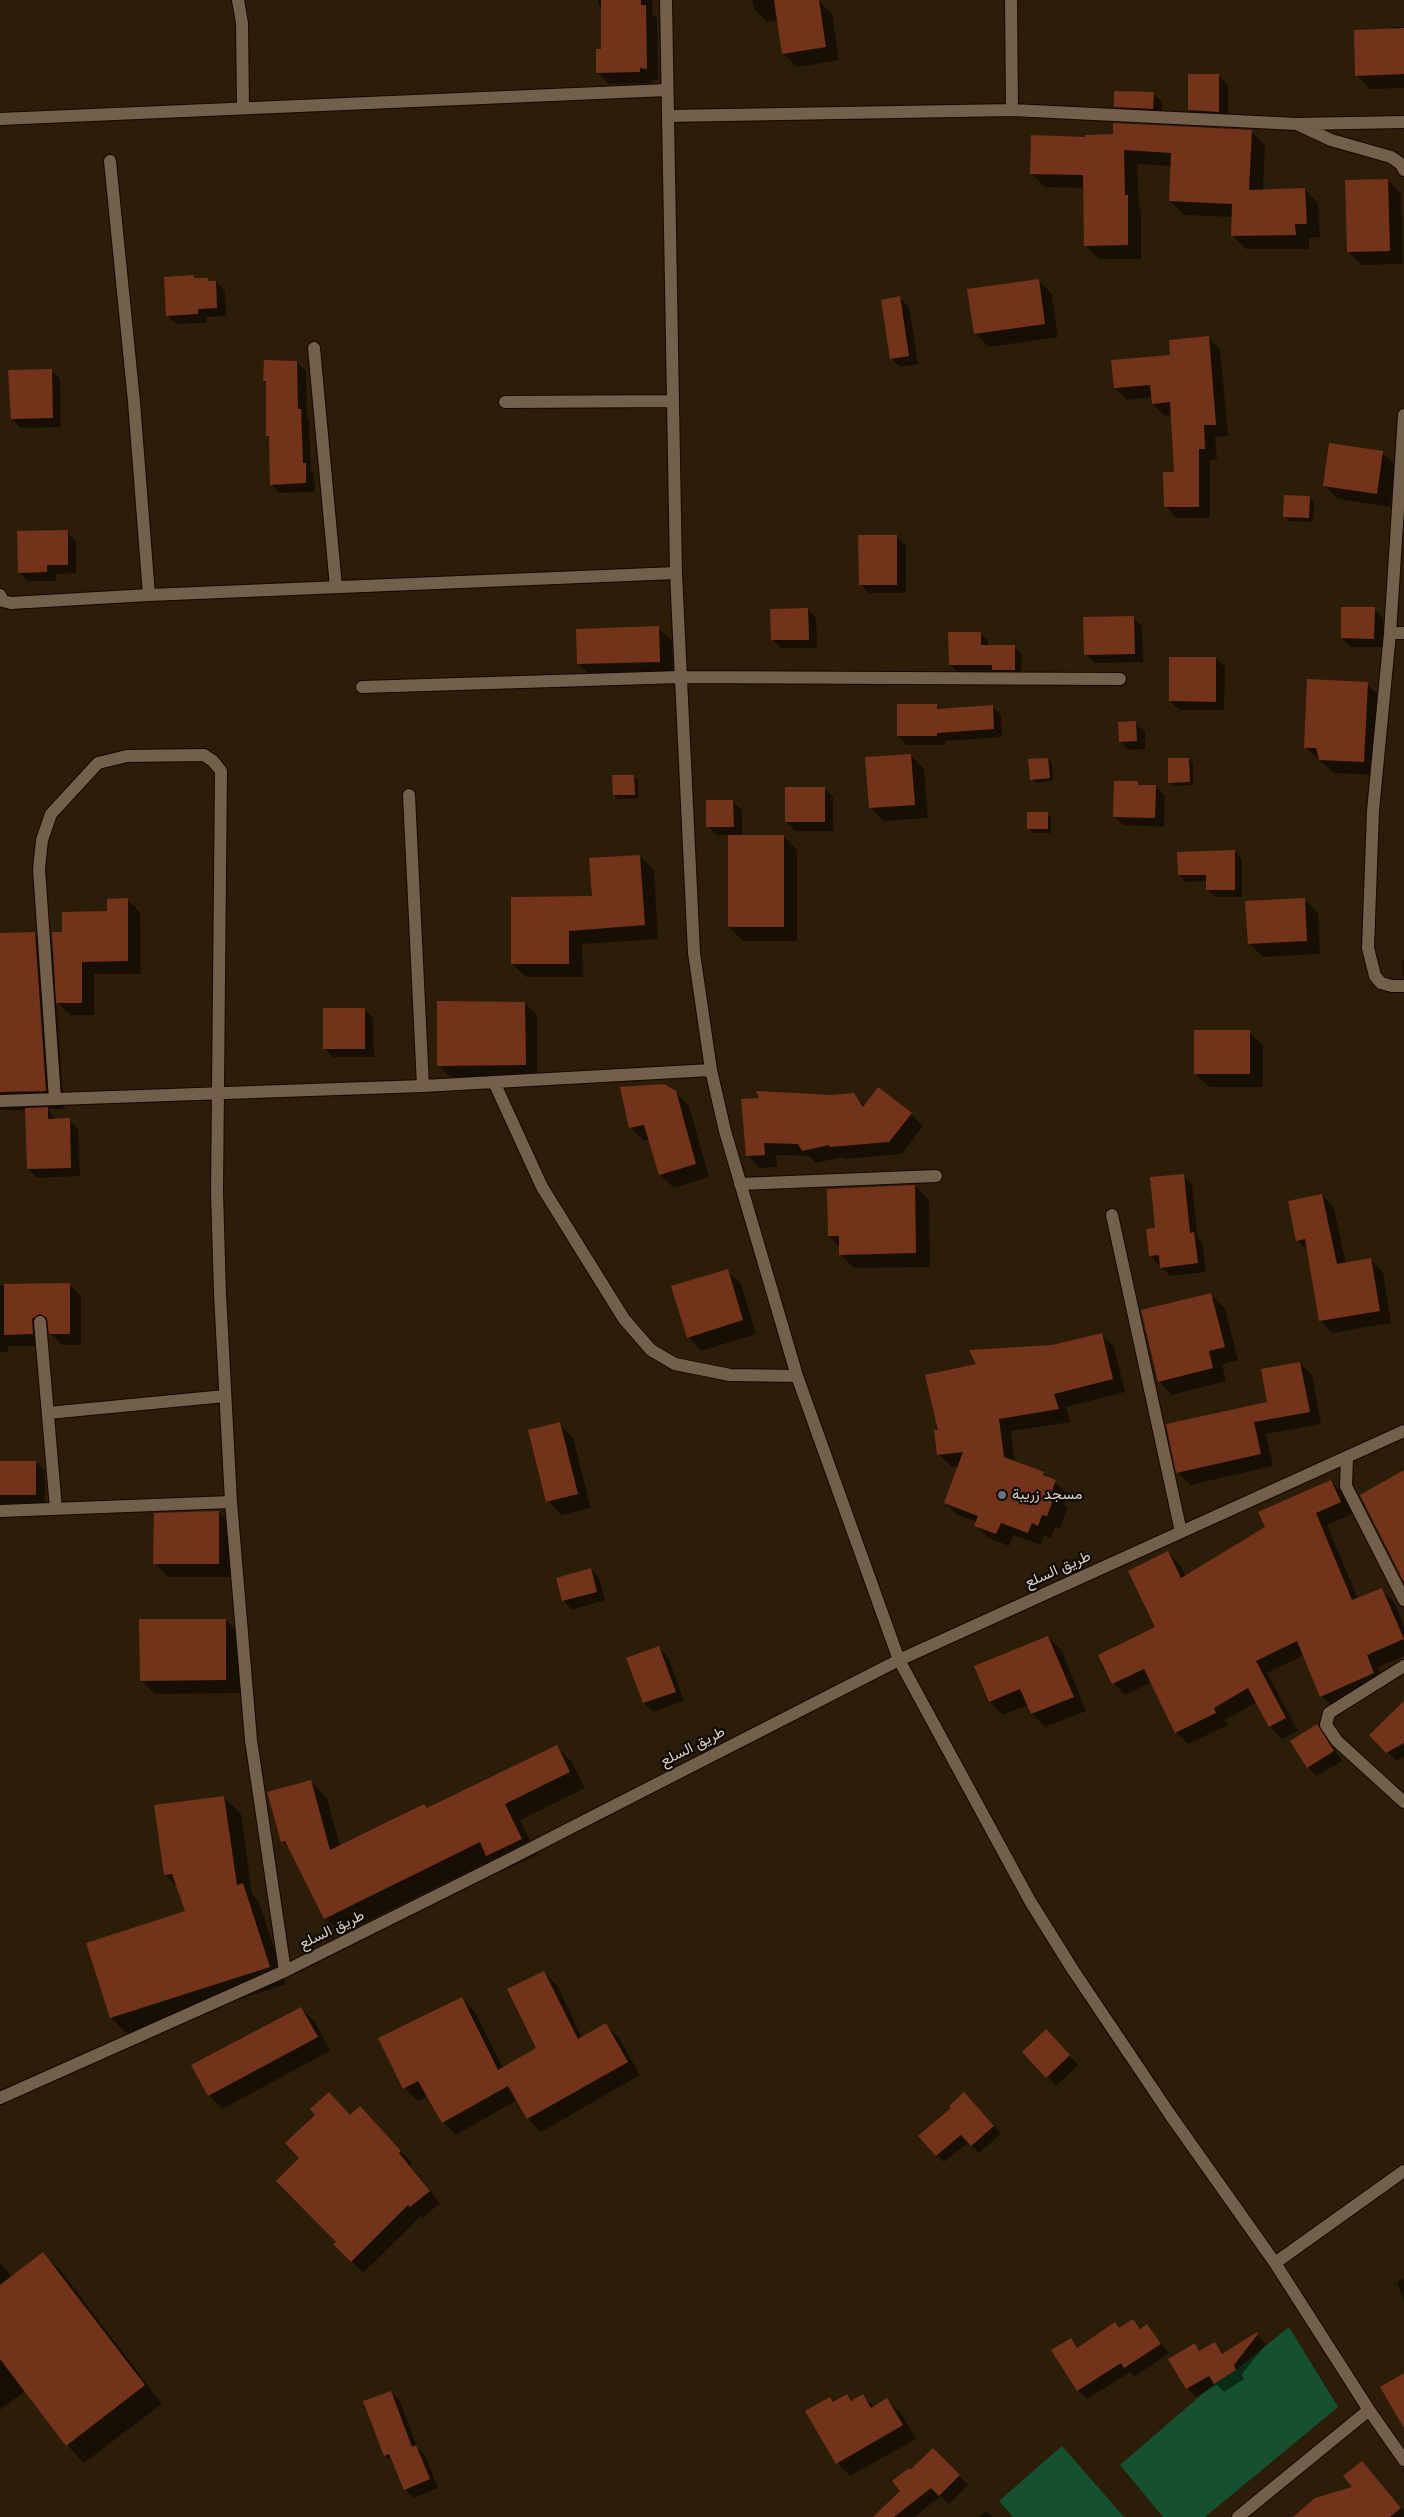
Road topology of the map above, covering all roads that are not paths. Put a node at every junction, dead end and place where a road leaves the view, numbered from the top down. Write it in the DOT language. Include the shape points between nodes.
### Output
graph roads {
  1 [pos="238,0"];
  2 [pos="666,0"];
  3 [pos="1011,0"];
  4 [pos="667,90"];
  5 [pos="243,107"];
  6 [pos="1012,110"];
  7 [pos="668,116"];
  8 [pos="0,119"];
  9 [pos="1404,122"];
  10 [pos="1297,124"];
  11 [pos="110,161"];
  12 [pos="1404,170"];
  13 [pos="314,348"];
  14 [pos="673,401"];
  15 [pos="506,402"];
  16 [pos="1404,415"];
  17 [pos="1402,479"];
  18 [pos="676,573"];
  19 [pos="336,587"];
  20 [pos="0,595"];
  21 [pos="149,595"];
  22 [pos="1390,633"];
  23 [pos="1404,633"];
  24 [pos="681,677"];
  25 [pos="1120,679"];
  26 [pos="362,687"];
  27 [pos="409,795"];
  28 [pos="1404,986"];
  29 [pos="711,1070"];
  30 [pos="494,1082"];
  31 [pos="423,1086"];
  32 [pos="219,1093"];
  33 [pos="55,1099"];
  34 [pos="0,1101"];
  35 [pos="936,1176"];
  36 [pos="740,1184"];
  37 [pos="1112,1215"];
  38 [pos="40,1322"];
  39 [pos="797,1376"];
  40 [pos="225,1396"];
  41 [pos="48,1413"];
  42 [pos="1404,1431"];
  43 [pos="1347,1457"];
  44 [pos="231,1502"];
  45 [pos="56,1508"];
  46 [pos="0,1511"];
  47 [pos="1181,1532"];
  48 [pos="1404,1600"];
  49 [pos="899,1660"];
  50 [pos="1404,1666"];
  51 [pos="1404,1802"];
  52 [pos="285,1972"];
  53 [pos="0,2098"];
  54 [pos="1404,2171"];
  55 [pos="1276,2263"];
  56 [pos="1369,2410"];
  57 [pos="1404,2460"];
  58 [pos="1238,2517"];
  1 -- 5 [label="street" via="242,23"];
  2 -- 4 [label="street"];
  3 -- 6 [label="street"];
  4 -- 5 [label="street"];
  4 -- 7 [label="street"];
  5 -- 8 [label="street"];
  6 -- 7 [label="street"];
  6 -- 10 [label="street"];
  7 -- 14 [label="street"];
  9 -- 10 [label="street"];
  10 -- 12 [label="street" via="1331,140 1391,157"];
  11 -- 21 [label="street"];
  13 -- 19 [label="street"];
  14 -- 15 [label="street"];
  14 -- 18 [label="street"];
  16 -- 17 [label="street"];
  17 -- 22 [label="street"];
  18 -- 19 [label="street"];
  18 -- 24 [label="street"];
  19 -- 21 [label="street"];
  20 -- 21 [label="street" via="11,603"];
  22 -- 23 [label="street"];
  22 -- 28 [label="street" via="1373,811 1368,948 1375,976 1381,983"];
  24 -- 25 [label="street"];
  24 -- 26 [label="street"];
  24 -- 29 [label="street" via="694,953"];
  27 -- 31 [label="street"];
  29 -- 30 [label="street"];
  29 -- 36 [label="street"];
  30 -- 31 [label="street"];
  30 -- 39 [label="street" via="542,1188 624,1319 651,1350 675,1364 730,1375"];
  31 -- 32 [label="street"];
  32 -- 33 [label="street"];
  32 -- 33 [label="street" via="221,771 204,755 127,756 98,763 51,814 42,840 40,869"];
  32 -- 40 [label="street" via="217,1192"];
  33 -- 34 [label="street"];
  35 -- 36 [label="street"];
  36 -- 39 [label="street"];
  37 -- 47 [label="street"];
  38 -- 41 [label="street"];
  39 -- 49 [label="street"];
  40 -- 41 [label="street"];
  40 -- 44 [label="street"];
  41 -- 45 [label="street"];
  42 -- 43 [label="street, طريق السلع"];
  43 -- 47 [label="street, طريق السلع"];
  43 -- 48 [label="street" via="1346,1486"];
  44 -- 45 [label="street"];
  44 -- 52 [label="street" via="251,1740"];
  45 -- 46 [label="street"];
  47 -- 49 [label="street, طريق السلع"];
  49 -- 52 [label="street, طريق السلع"];
  49 -- 55 [label="street" via="1030,1901 1072,1970"];
  50 -- 51 [label="street" via="1329,1713 1326,1725 1337,1741"];
  52 -- 53 [label="street, طريق السلع"];
  54 -- 55 [label="street"];
  55 -- 56 [label="street"];
  56 -- 57 [label="street"];
  56 -- 58 [label="street"];
}
